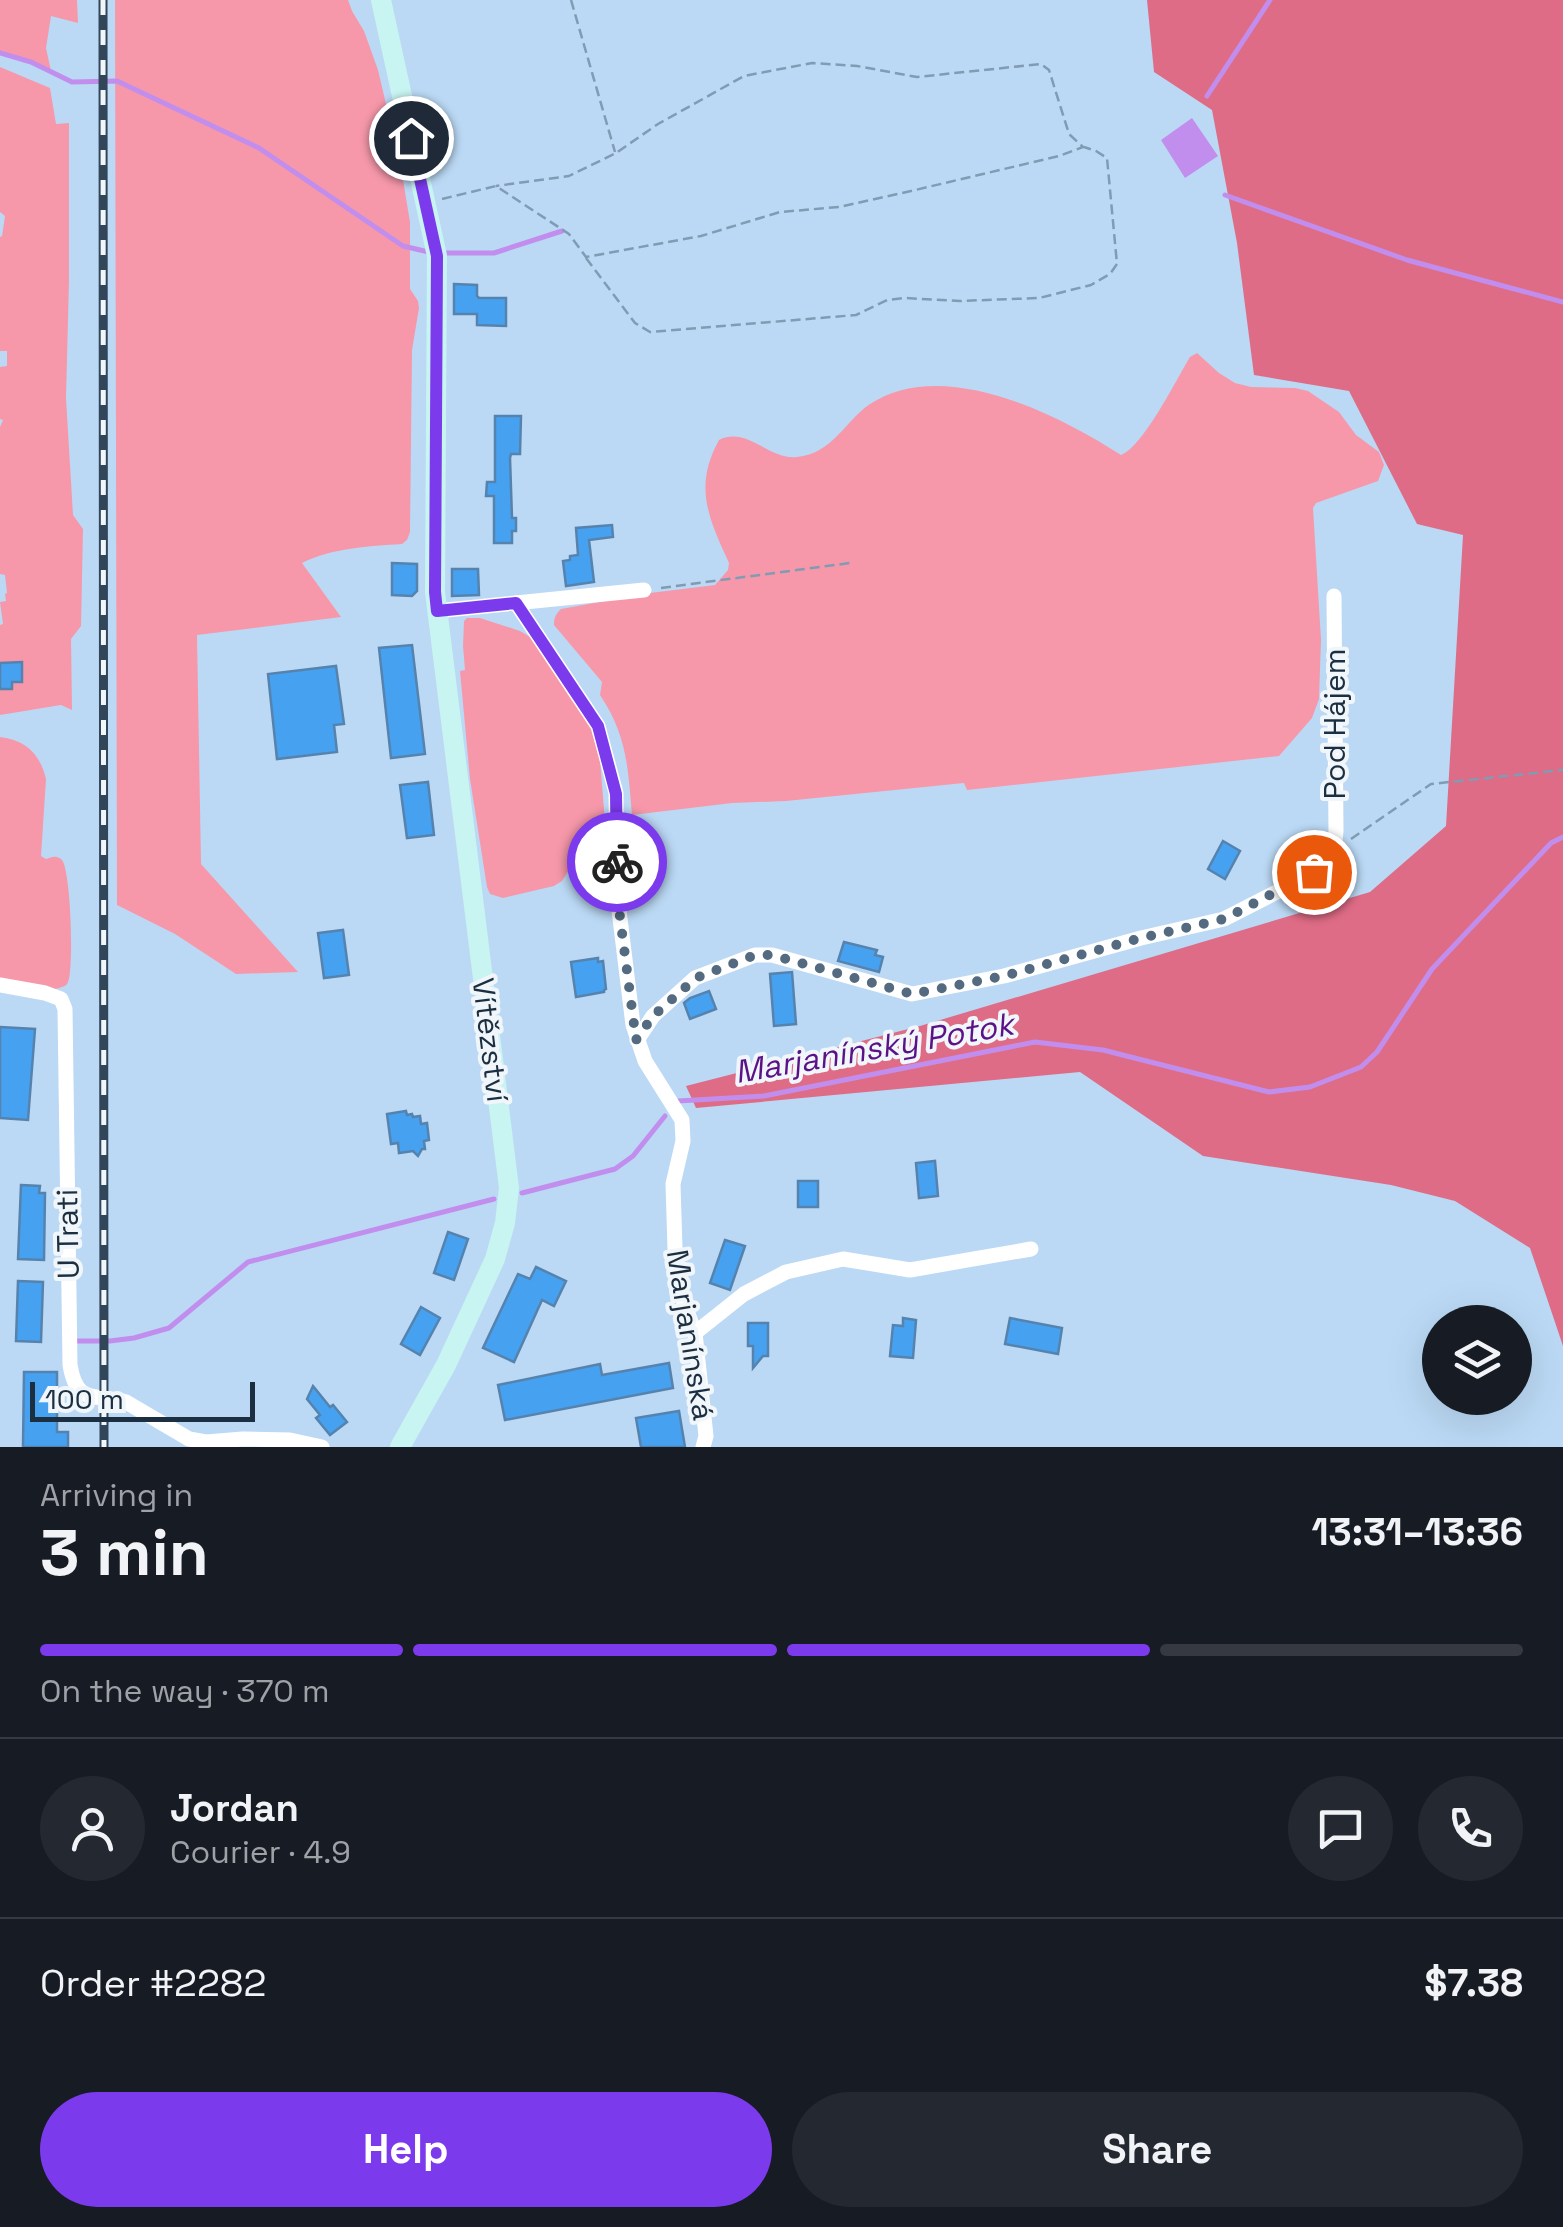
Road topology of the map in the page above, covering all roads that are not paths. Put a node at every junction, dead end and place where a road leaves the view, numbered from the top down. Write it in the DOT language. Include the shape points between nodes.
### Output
graph roads {
  1 [pos="381,0"];
  2 [pos="644,590"];
  3 [pos="1334,596"];
  4 [pos="516,603"];
  5 [pos="437,611"];
  6 [pos="0,986"];
  7 [pos="636,1040"];
  8 [pos="1031,1249"];
  9 [pos="695,1333"];
  10 [pos="206,1445"];
  11 [pos="322,1447"];
  12 [pos="400,1447"];
  13 [pos="704,1447"];
  1 -- 5 [label="main road, Vítězství" via="436,249"];
  2 -- 4 [label="street"];
  3 -- 7 [label="street, Pod Hájem" via="1336,832 1334,852 1314,872 1224,919 912,994 755,955 696,978"];
  4 -- 5 [label="street"];
  4 -- 7 [label="street" via="598,726 616,794 617,894"];
  5 -- 12 [label="main road, Vítězství" via="509,1188 494,1259"];
  6 -- 10 [label="street, U Trati" via="61,999 65,1009 72,1378 94,1399 126,1402"];
  7 -- 9 [label="street, Marjanínská" via="682,1120 673,1184 676,1281"];
  8 -- 9 [label="street" via="910,1270 844,1259 786,1272 744,1294"];
  9 -- 13 [label="street, Marjanínská"];
  10 -- 11 [label="street, U Trati" via="243,1438"];
}
